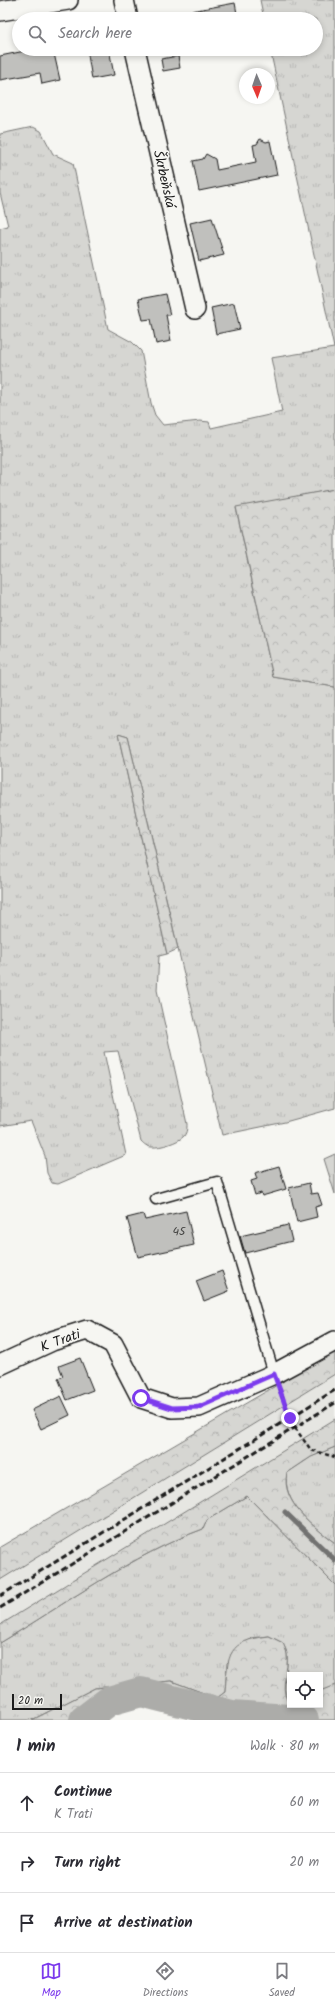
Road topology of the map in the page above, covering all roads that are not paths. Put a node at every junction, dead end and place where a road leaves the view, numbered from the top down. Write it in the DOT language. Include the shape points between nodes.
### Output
graph roads {
  1 [pos="68,0"];
  2 [pos="124,0"];
  3 [pos="0,11"];
  4 [pos="127,12"];
  5 [pos="137,56"];
  6 [pos="195,310"];
  7 [pos="156,1199"];
  8 [pos="335,1341"];
  9 [pos="0,1365"];
  10 [pos="274,1374"];
  1 -- 3 [label="street"];
  2 -- 4 [label="street"];
  5 -- 6 [label="street, Škrbeňská"];
  7 -- 10 [label="lane" via="217,1182"];
  8 -- 10 [label="street, K Trati"];
  9 -- 10 [label="street, K Trati" via="52,1341 87,1330 113,1344 141,1398 172,1408 199,1407"];
}
